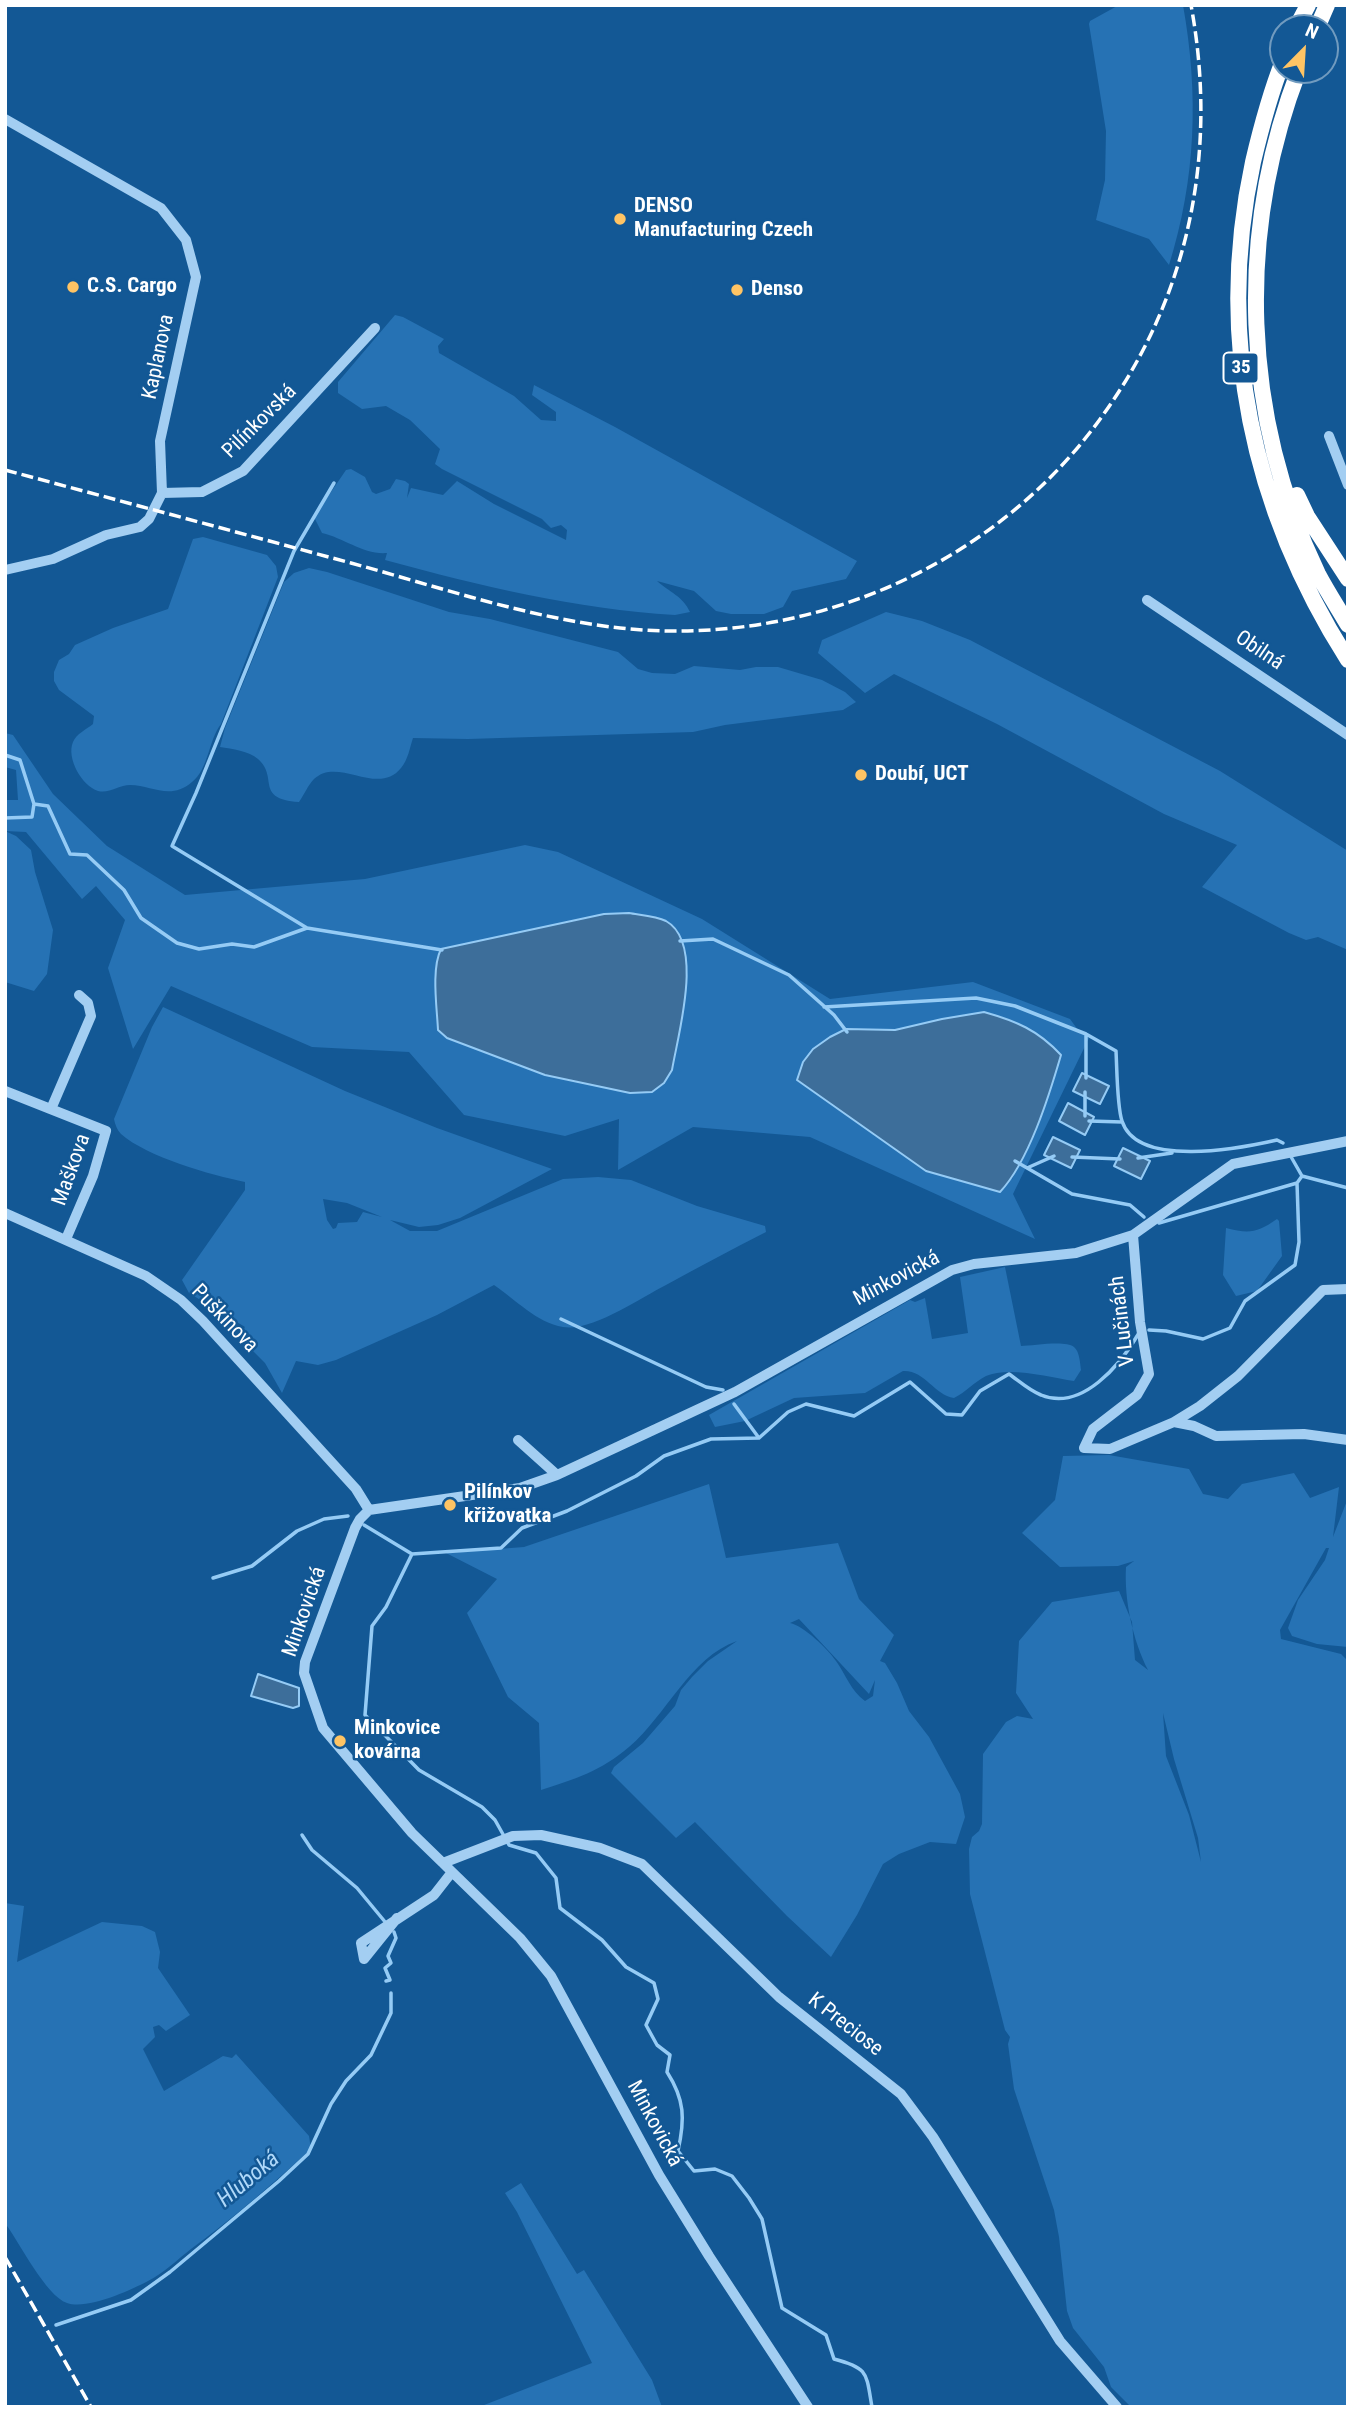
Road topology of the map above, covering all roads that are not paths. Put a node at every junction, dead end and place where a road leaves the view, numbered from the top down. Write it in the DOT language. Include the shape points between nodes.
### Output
graph roads {
  1 [pos="1275,84"];
  2 [pos="1294,84"];
  3 [pos="5,119"];
  4 [pos="375,328"];
  5 [pos="1265,411"];
  6 [pos="1329,436"];
  7 [pos="1348,485"];
  8 [pos="162,493"];
  9 [pos="5,570"];
  10 [pos="1348,579"];
  11 [pos="1147,600"];
  12 [pos="1348,625"];
  13 [pos="1348,660"];
  14 [pos="1348,735"];
  15 [pos="79,995"];
  16 [pos="5,1091"];
  17 [pos="51,1109"];
  18 [pos="1348,1141"];
  19 [pos="5,1213"];
  20 [pos="1133,1235"];
  21 [pos="66,1238"];
  22 [pos="1348,1289"];
  23 [pos="1174,1422"];
  24 [pos="518,1440"];
  25 [pos="1348,1440"];
  26 [pos="556,1475"];
  27 [pos="369,1510"];
  28 [pos="443,1863"];
  29 [pos="452,1872"];
  30 [pos="397,1918"];
  31 [pos="808,2407"];
  32 [pos="1117,2407"];
  1 -- 13 [label="highway, 35" via="1261,124 1246,196 1238,263 1241,369 1256,453 1272,506 1303,582"];
  2 -- 5 [label="highway, 35" via="1269,166 1255,267 1255,320"];
  3 -- 8 [label="street, Kaplanova" via="161,208 186,240 196,276 160,441"];
  4 -- 8 [label="street, Pilínkovská" via="243,471 202,492"];
  5 -- 10 [label="highway" via="1307,516"];
  5 -- 12 [label="highway, 35" via="1289,501 1319,574"];
  6 -- 7 [label="street"];
  8 -- 9 [label="street" via="140,527 106,535 53,559"];
  11 -- 14 [label="street, Obilná"];
  15 -- 17 [label="street, Maškova" via="88,1003 91,1016"];
  16 -- 17 [label="street, Maškova"];
  17 -- 21 [label="street, Maškova" via="106,1131 93,1176"];
  18 -- 20 [label="street, Minkovická" via="1233,1164"];
  19 -- 21 [label="street, Puškinova"];
  20 -- 23 [label="street, V Lučinách" via="1149,1374 1137,1395 1094,1429 1084,1448 1110,1449"];
  20 -- 26 [label="street, Minkovická" via="1076,1253 952,1270 735,1392"];
  21 -- 27 [label="street, Puškinova" via="146,1276 181,1300 356,1489"];
  22 -- 23 [label="street, V Lučinách" via="1323,1290 1238,1376"];
  23 -- 25 [label="street" via="1216,1436 1304,1434"];
  24 -- 26 [label="street"];
  26 -- 27 [label="street, Minkovická" via="520,1488"];
  27 -- 28 [label="street, Minkovická" via="355,1528 304,1673 323,1728"];
  28 -- 29 [label="street, Minkovická"];
  28 -- 32 [label="street, K Preciose" via="513,1836 541,1835 600,1848 642,1864 779,1997 901,2094 933,2137 1060,2341"];
  29 -- 30 [label="street" via="434,1895"];
  29 -- 31 [label="street, Minkovická" via="520,1938 551,1976 659,2175"];
}
